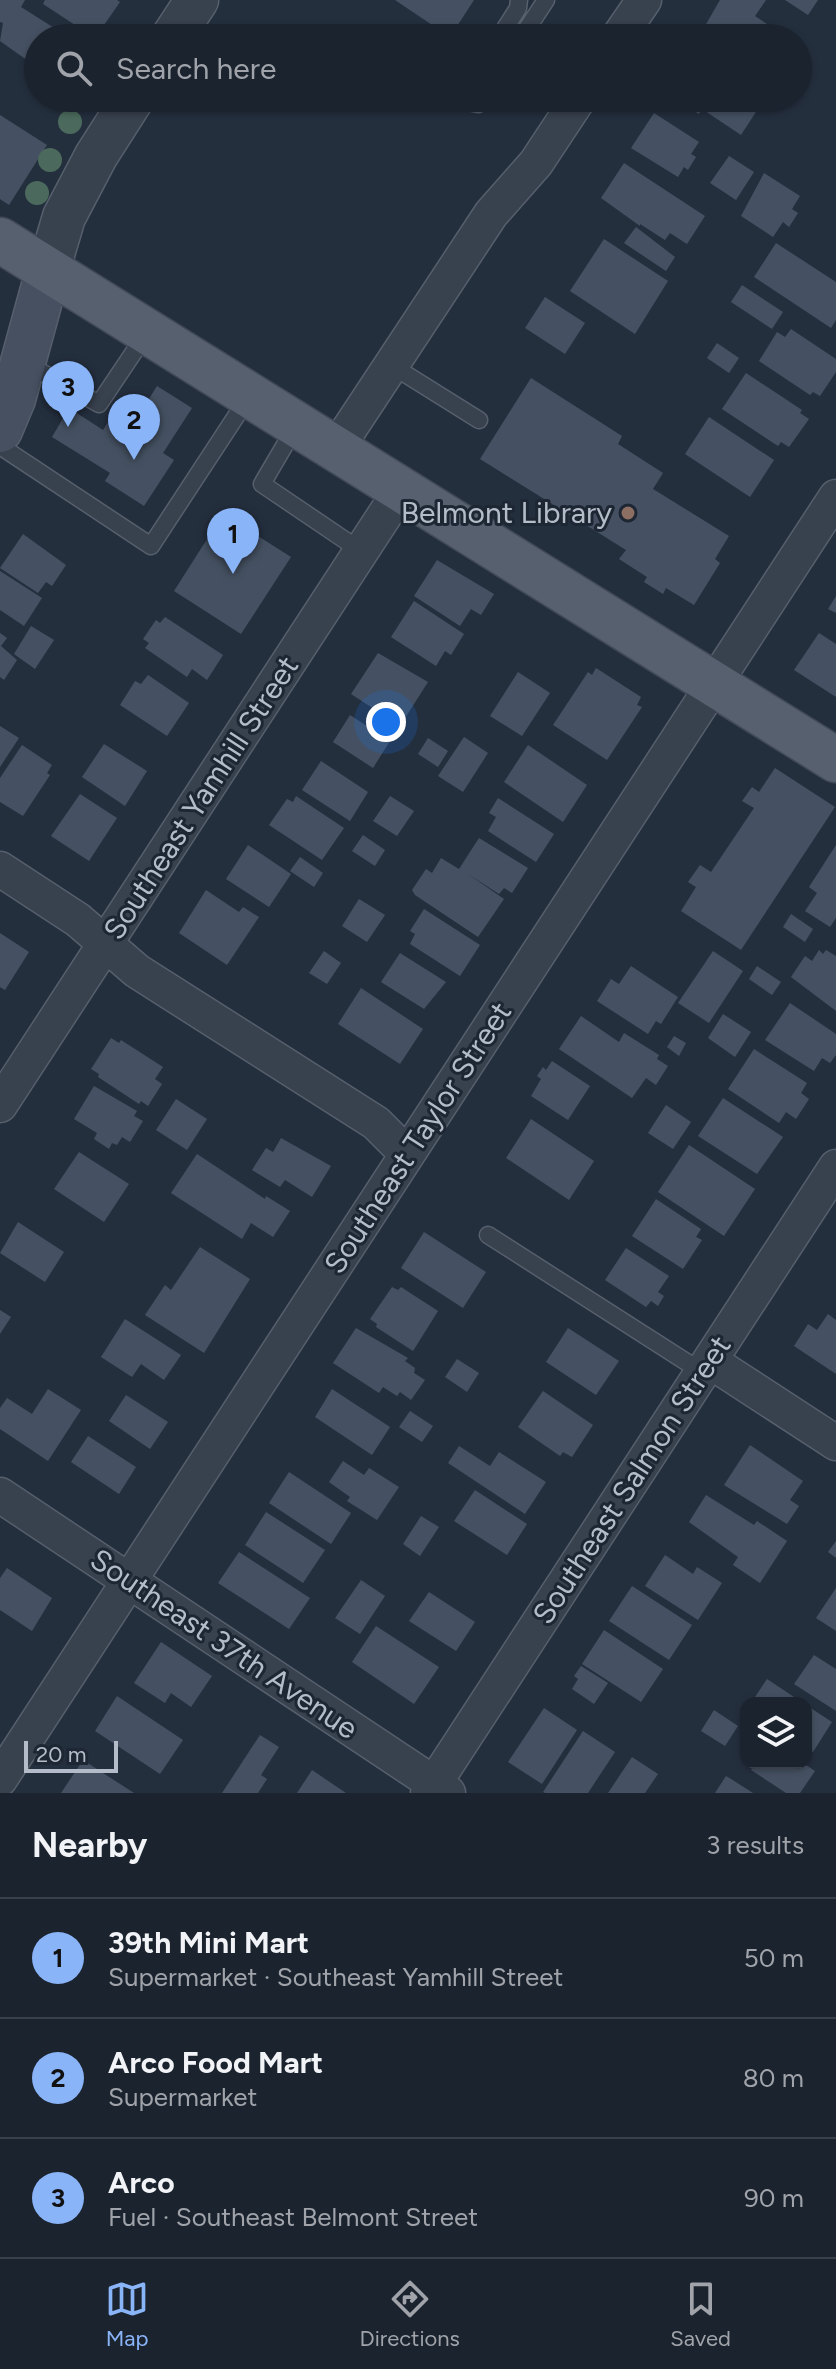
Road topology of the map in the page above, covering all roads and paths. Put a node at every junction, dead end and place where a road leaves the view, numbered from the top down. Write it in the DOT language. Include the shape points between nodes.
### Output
graph roads {
  1 [pos="197,0"];
  2 [pos="519,0"];
  3 [pos="546,0"];
  4 [pos="644,0"];
  5 [pos="181,24"];
  6 [pos="508,24"];
  7 [pos="530,24"];
  8 [pos="628,24"];
  9 [pos="124,112"];
  10 [pos="570,112"];
  11 [pos="0,240"];
  12 [pos="48,271"];
  13 [pos="147,332"];
  14 [pos="391,365"];
  15 [pos="13,378"];
  16 [pos="249,395"];
  17 [pos="479,420"];
  18 [pos="297,425"];
  19 [pos="0,430"];
  20 [pos="0,446"];
  21 [pos="336,449"];
  22 [pos="401,490"];
  23 [pos="836,497"];
  24 [pos="361,551"];
  25 [pos="714,684"];
  26 [pos="836,760"];
  27 [pos="0,869"];
  28 [pos="106,943"];
  29 [pos="0,1105"];
  30 [pos="407,1154"];
  31 [pos="836,1167"];
  32 [pos="488,1235"];
  33 [pos="706,1366"];
  34 [pos="836,1443"];
  35 [pos="0,1495"];
  36 [pos="130,1580"];
  37 [pos="0,1779"];
  38 [pos="436,1790"];
  1 -- 5 [label="street"];
  2 -- 6 [label="lane"];
  3 -- 7 [label="lane"];
  4 -- 8 [label="street"];
  9 -- 12 [label="street" via="64,217"];
  10 -- 14 [label="street" via="536,163 491,214"];
  11 -- 12 [label="main road"];
  12 -- 13 [label="main road"];
  12 -- 15 [label="main road"];
  13 -- 15 [label="lane" via="99,404"];
  13 -- 16 [label="main road"];
  14 -- 17 [label="lane"];
  14 -- 21 [label="street"];
  15 -- 19 [label="main road"];
  16 -- 18 [label="main road"];
  16 -- 20 [label="lane" via="151,546"];
  18 -- 21 [label="main road"];
  18 -- 24 [label="lane" via="262,484"];
  21 -- 22 [label="main road"];
  22 -- 24 [label="street, Southeast Yamhill Street"];
  22 -- 25 [label="main road"];
  23 -- 25 [label="street, Southeast Taylor Street"];
  24 -- 28 [label="street, Southeast Yamhill Street"];
  25 -- 26 [label="main road"];
  25 -- 30 [label="street, Southeast Taylor Street"];
  27 -- 28 [label="street"];
  28 -- 29 [label="street, Southeast Yamhill Street"];
  28 -- 30 [label="street" via="137,971 376,1123"];
  30 -- 36 [label="street, Southeast Taylor Street"];
  31 -- 33 [label="street, Southeast Salmon Street"];
  32 -- 33 [label="lane"];
  33 -- 34 [label="street"];
  33 -- 38 [label="street, Southeast Salmon Street"];
  35 -- 36 [label="street, Southeast 37th Avenue"];
  36 -- 37 [label="street, Southeast Taylor Street"];
  36 -- 38 [label="street, Southeast 37th Avenue"];
}
